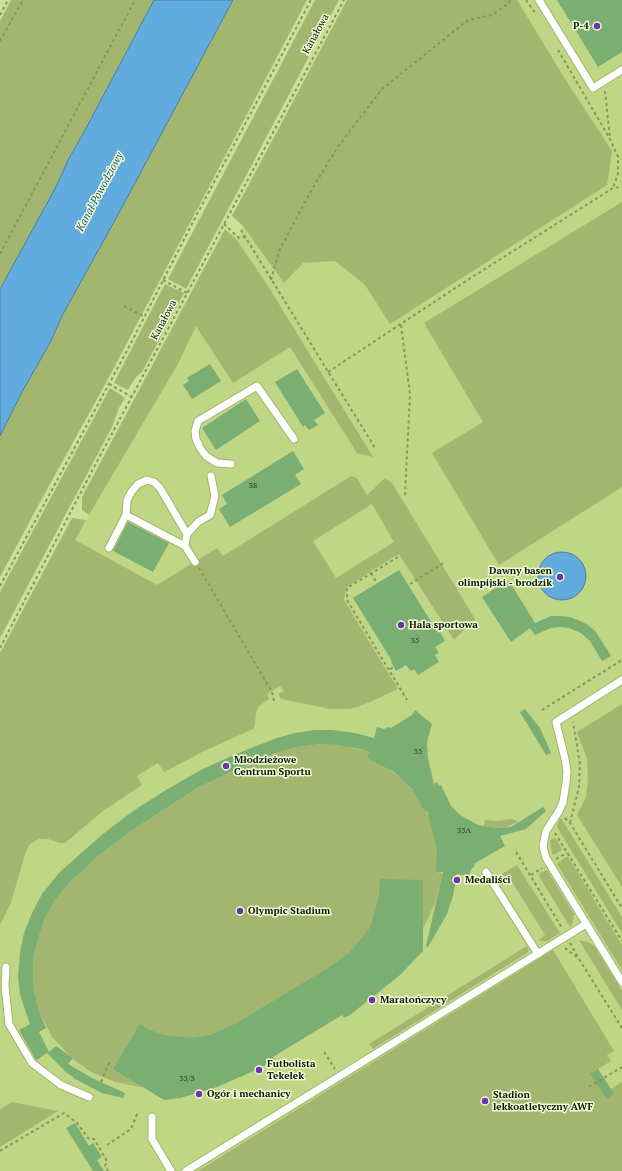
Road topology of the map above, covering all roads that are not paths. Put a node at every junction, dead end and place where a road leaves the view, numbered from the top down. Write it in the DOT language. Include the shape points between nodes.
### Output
graph roads {
  1 [pos="539,0"];
  2 [pos="622,70"];
  3 [pos="294,439"];
  4 [pos="231,464"];
  5 [pos="211,476"];
  6 [pos="126,515"];
  7 [pos="187,534"];
  8 [pos="186,546"];
  9 [pos="109,548"];
  10 [pos="195,562"];
  11 [pos="622,680"];
  12 [pos="486,872"];
  13 [pos="586,924"];
  14 [pos="538,954"];
  15 [pos="6,967"];
  16 [pos="622,982"];
  17 [pos="89,1097"];
  18 [pos="152,1117"];
  19 [pos="171,1171"];
  20 [pos="186,1171"];
  1 -- 2 [label="lane" via="593,88"];
  3 -- 4 [label="lane" via="256,386 198,422 195,431 196,439 206,456 217,463"];
  5 -- 7 [label="lane" via="215,496 210,515 198,522"];
  6 -- 7 [label="lane" via="132,491 138,484 147,480 154,482 167,498"];
  6 -- 8 [label="lane"];
  6 -- 9 [label="lane"];
  7 -- 8 [label="lane"];
  8 -- 10 [label="lane"];
  11 -- 13 [label="lane" via="556,722 567,772 565,794 559,811 546,831 544,852"];
  12 -- 14 [label="lane"];
  13 -- 14 [label="lane"];
  13 -- 16 [label="lane"];
  14 -- 20 [label="lane"];
  15 -- 17 [label="lane" via="9,1024 32,1063 61,1085"];
  18 -- 19 [label="lane" via="152,1139"];
}
